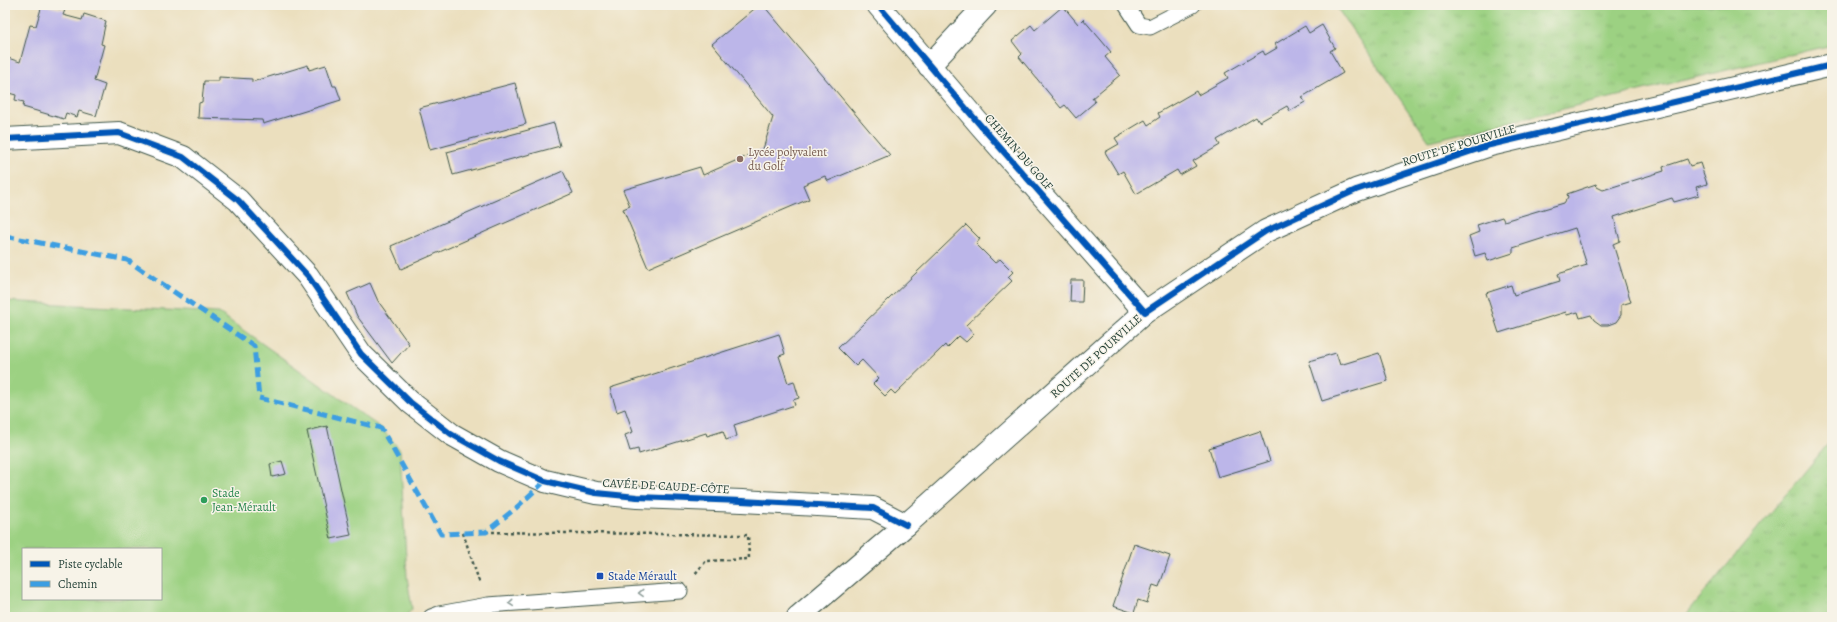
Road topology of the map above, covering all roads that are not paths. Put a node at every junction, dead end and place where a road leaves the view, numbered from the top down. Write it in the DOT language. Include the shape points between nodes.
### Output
graph roads {
  1 [pos="878,5"];
  2 [pos="986,5"];
  3 [pos="1126,5"];
  4 [pos="1193,5"];
  5 [pos="1832,65"];
  6 [pos="929,66"];
  7 [pos="5,139"];
  8 [pos="1145,312"];
  9 [pos="906,525"];
  10 [pos="680,591"];
  11 [pos="431,617"];
  12 [pos="798,617"];
  1 -- 6 [label="street, CHEMIN DU GOLF"];
  2 -- 6 [label="street"];
  3 -- 4 [label="lane" via="1139,25 1150,28"];
  5 -- 8 [label="street, ROUTE DE POURVILLE" via="1490,145 1356,190 1266,231"];
  6 -- 8 [label="street, CHEMIN DU GOLF"];
  7 -- 9 [label="street, CAVÉE DE CAUDE-CÔTE" via="119,133 183,157 238,200 308,276 361,354 410,402 451,434 499,461 545,481 596,493 637,497 873,508"];
  8 -- 9 [label="street, ROUTE DE POURVILLE"];
  9 -- 12 [label="street, ROUTE DE POURVILLE"];
  10 -- 11 [label="lane, one-way" via="488,605"];
}
